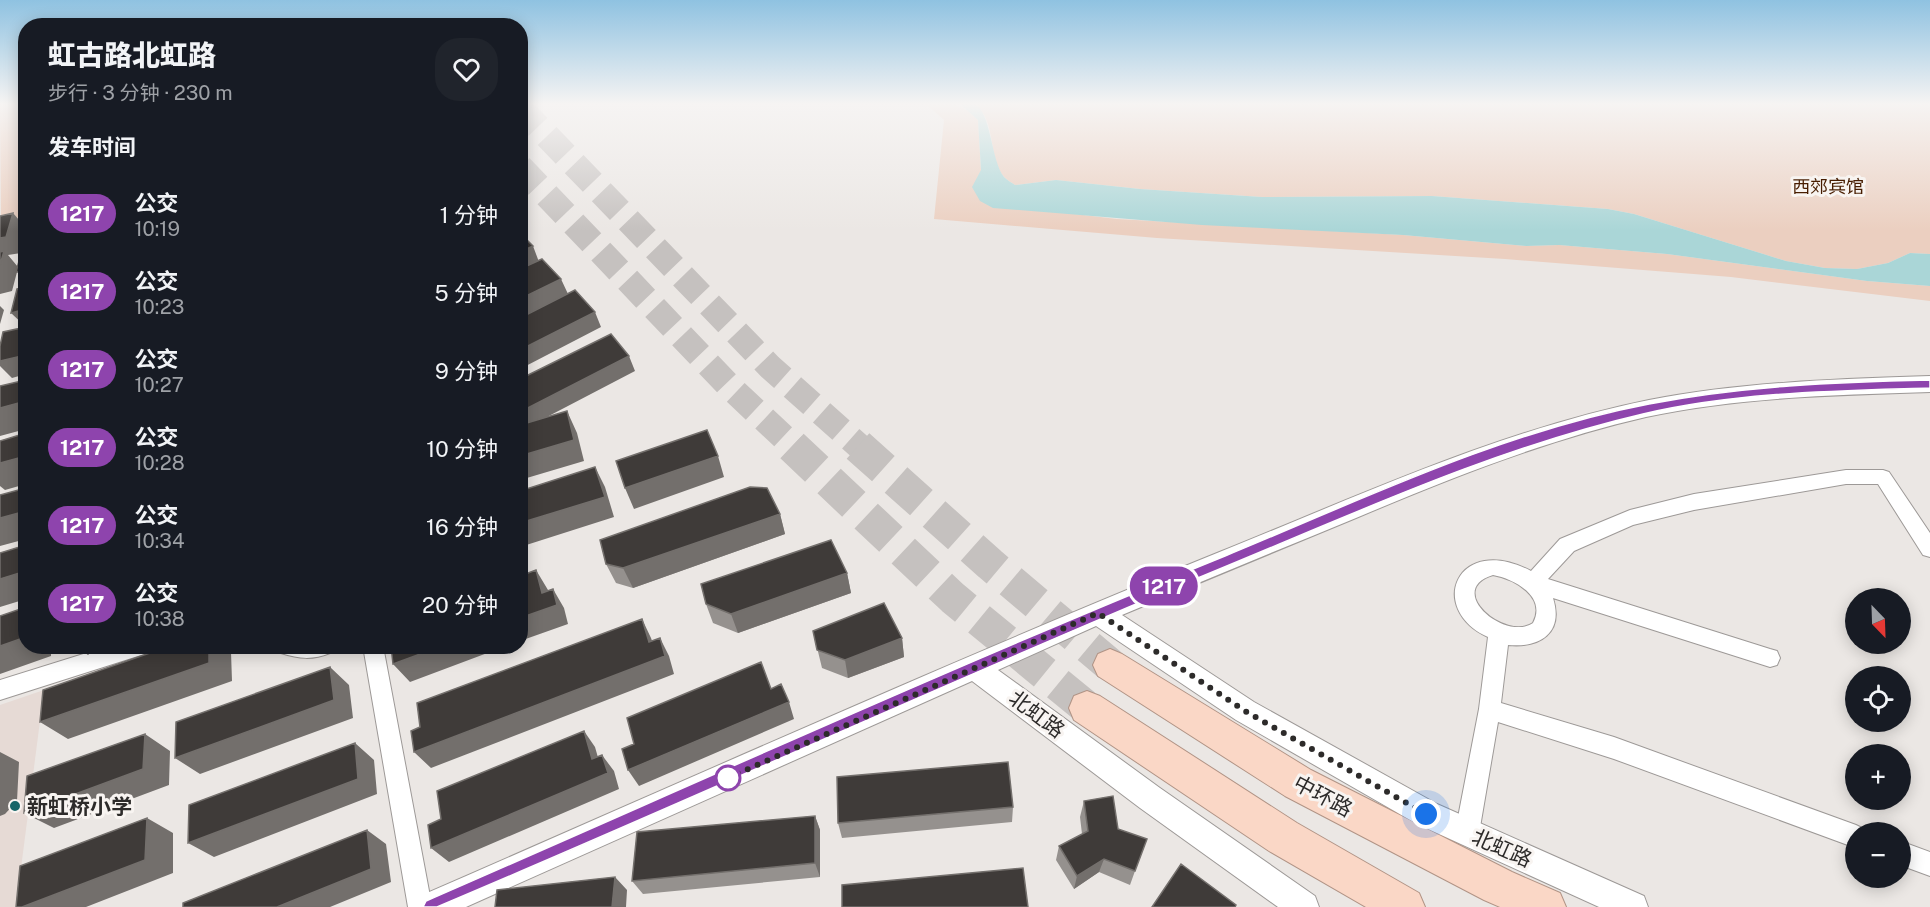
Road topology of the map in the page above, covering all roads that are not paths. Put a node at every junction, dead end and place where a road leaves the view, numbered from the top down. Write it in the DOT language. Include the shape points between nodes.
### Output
graph roads {
  1 [pos="1930,384"];
  2 [pos="1930,549"];
  3 [pos="1532,583"];
  4 [pos="1098,613"];
  5 [pos="1499,634"];
  6 [pos="115,654"];
  7 [pos="373,654"];
  8 [pos="1770,658"];
  9 [pos="1110,666"];
  10 [pos="976,669"];
  11 [pos="0,690"];
  12 [pos="1087,708"];
  13 [pos="1490,709"];
  14 [pos="1467,833"];
  15 [pos="1845,833"];
  16 [pos="1911,857"];
  17 [pos="1930,864"];
  18 [pos="420,907"];
  19 [pos="431,907"];
  20 [pos="1304,907"];
  21 [pos="1405,907"];
  22 [pos="1546,907"];
  23 [pos="1633,907"];
  1 -- 4 [label="street" via="1824,387 1725,396 1647,409 1562,431 1462,464"];
  2 -- 3 [label="street" via="1883,477 1846,477 1694,502 1630,518 1567,545"];
  3 -- 5 [label="street" via="1546,605 1544,625 1526,637"];
  3 -- 5 [label="street" via="1507,569 1493,567 1471,574 1465,583 1466,605 1485,627"];
  3 -- 8 [label="street"];
  4 -- 10 [label="street"];
  4 -- 14 [label="street, 北虹路" via="1245,711 1426,814"];
  5 -- 13 [label="street"];
  6 -- 11 [label="street"];
  7 -- 18 [label="street"];
  9 -- 22 [label="highway, 中环路" via="1298,783"];
  10 -- 19 [label="street"];
  10 -- 20 [label="street, 北虹路"];
  12 -- 21 [label="highway" via="1283,837"];
  13 -- 14 [label="street"];
  13 -- 15 [label="street" via="1614,748"];
  14 -- 23 [label="street, 北虹路"];
  16 -- 17 [label="street"];
}
